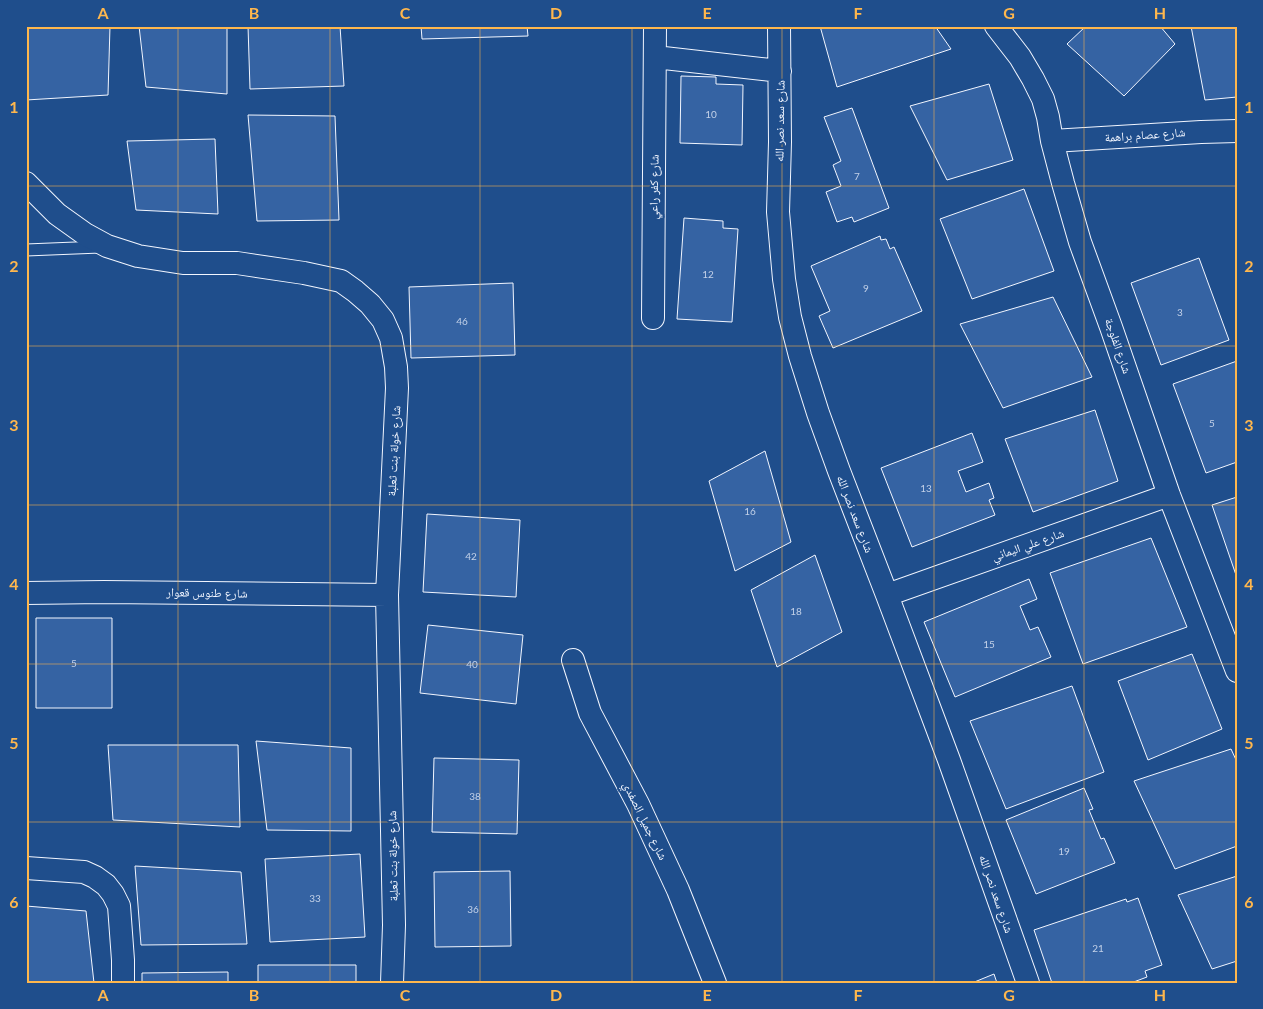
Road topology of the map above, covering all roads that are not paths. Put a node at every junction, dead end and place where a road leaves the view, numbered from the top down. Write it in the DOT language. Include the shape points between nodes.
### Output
graph roads {
  1 [pos="655,26"];
  2 [pos="779,26"];
  3 [pos="996,26"];
  4 [pos="656,57"];
  5 [pos="780,71"];
  6 [pos="1237,131"];
  7 [pos="1052,141"];
  8 [pos="26,183"];
  9 [pos="107,246"];
  10 [pos="26,250"];
  11 [pos="653,318"];
  12 [pos="1169,495"];
  13 [pos="26,593"];
  14 [pos="387,595"];
  15 [pos="887,595"];
  16 [pos="573,660"];
  17 [pos="1237,671"];
  18 [pos="26,868"];
  19 [pos="123,983"];
  20 [pos="392,983"];
  21 [pos="714,983"];
  22 [pos="1028,983"];
  1 -- 4 [label="street, شارع كفر راعي"];
  2 -- 5 [label="street, شارع سعد نصر الله"];
  3 -- 7 [label="street, شارع الفلوجة" via="1020,57 1040,92"];
  4 -- 5 [label="street"];
  4 -- 11 [label="street, شارع كفر راعي"];
  5 -- 15 [label="street, شارع سعد نصر الله" via="778,212 790,317 838,471"];
  6 -- 7 [label="street, شارع عصام براهمة"];
  7 -- 12 [label="street, شارع الفلوجة" via="1080,242"];
  8 -- 9 [label="street, شارع خولة بنت ثعلبة" via="56,214"];
  9 -- 10 [label="lane"];
  9 -- 14 [label="street, شارع خولة بنت ثعلبة" via="138,256 237,264 340,281 370,304 383,320 391,338 397,388"];
  12 -- 15 [label="street, شارع علي اليماني"];
  12 -- 17 [label="street, شارع الفلوجة"];
  13 -- 14 [label="street, شارع طنوس قعوار"];
  14 -- 20 [label="street, شارع خولة بنت ثعلبة" via="394,925"];
  15 -- 22 [label="street, شارع سعد نصر الله"];
  16 -- 21 [label="street, شارع جميل الصفدي" via="590,713 678,890"];
  18 -- 19 [label="street" via="84,872 106,885 114,894 119,906"];
}
